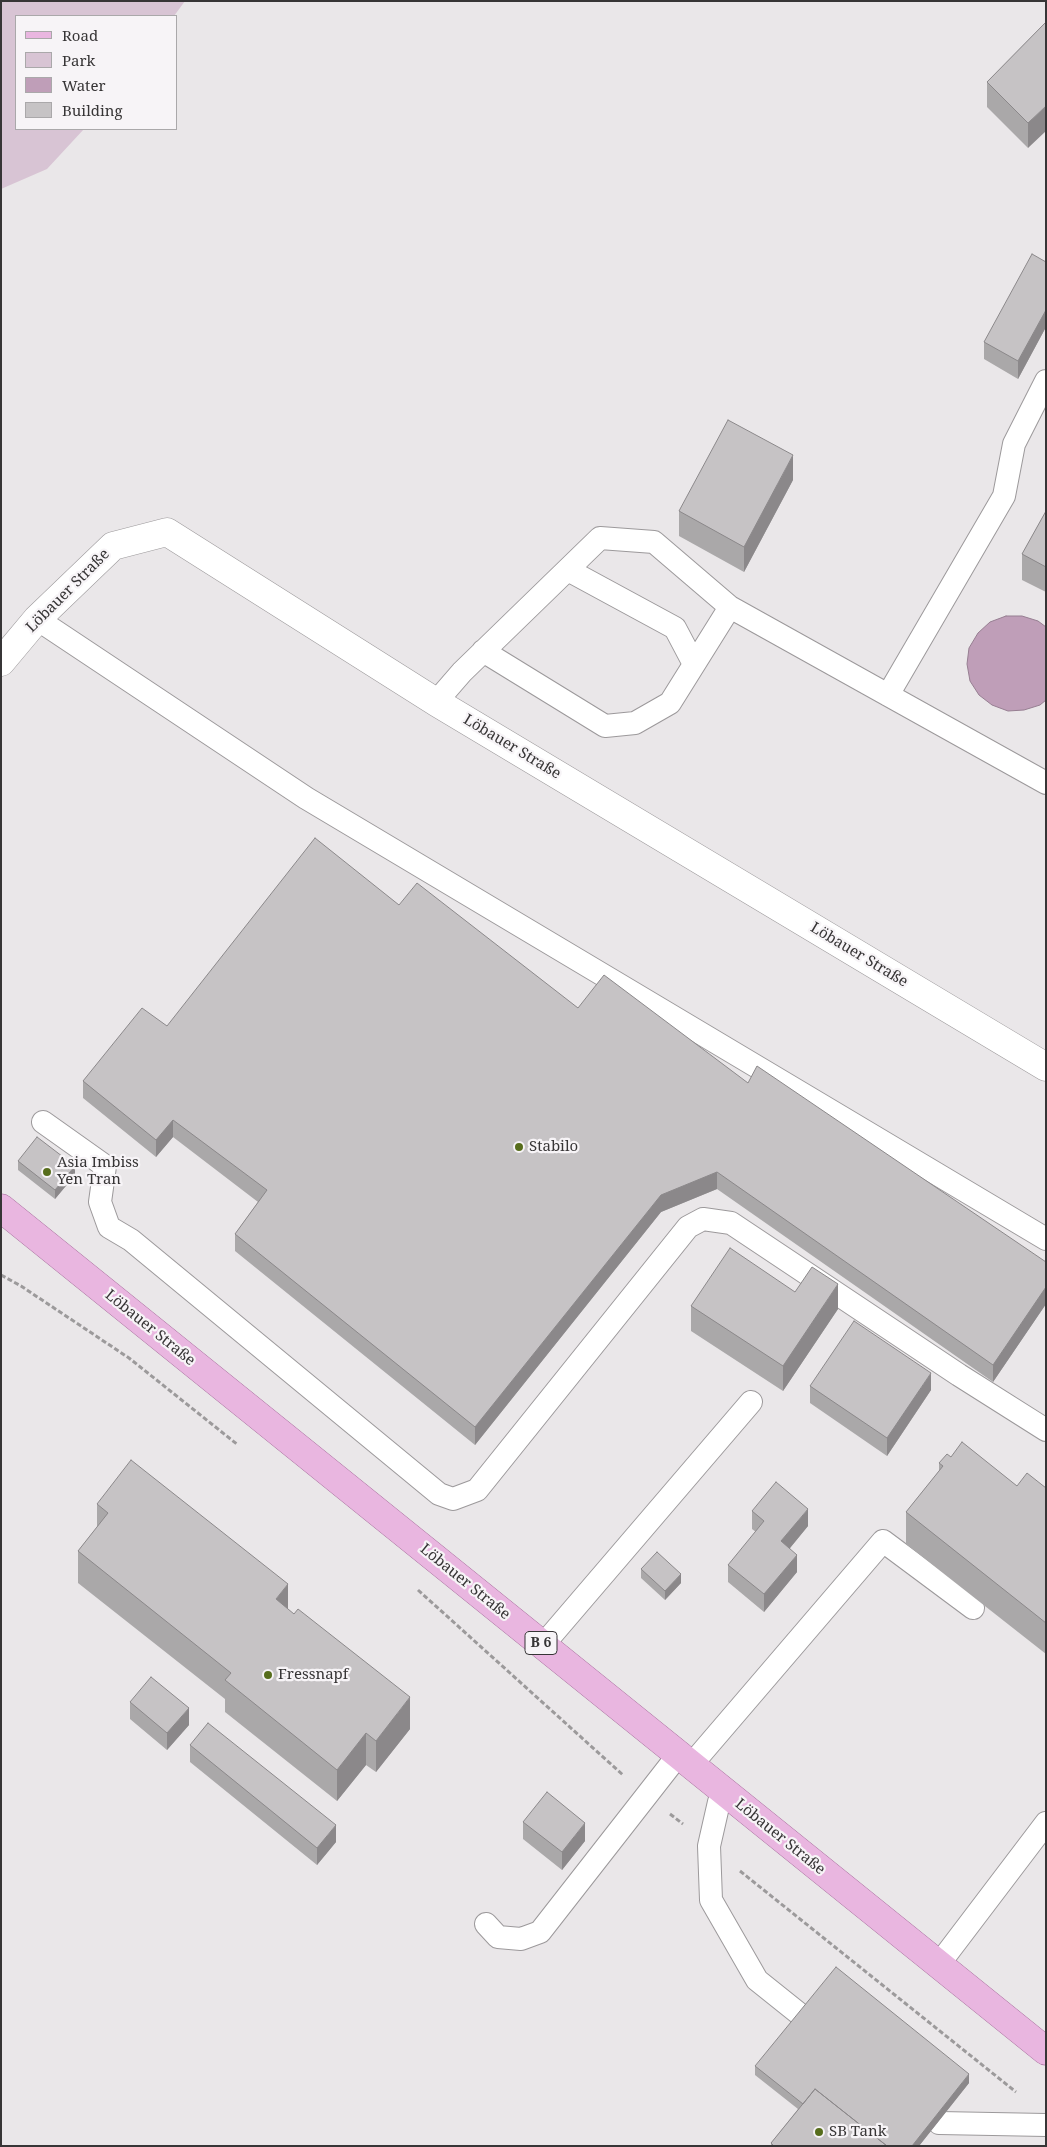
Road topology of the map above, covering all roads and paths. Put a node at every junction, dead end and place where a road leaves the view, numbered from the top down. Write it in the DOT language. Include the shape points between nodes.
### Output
graph roads {
  1 [pos="1046,381"];
  2 [pos="568,570"];
  3 [pos="730,607"];
  4 [pos="37,619"];
  5 [pos="483,651"];
  6 [pos="1,662"];
  7 [pos="694,664"];
  8 [pos="888,695"];
  9 [pos="436,702"];
  10 [pos="1046,783"];
  11 [pos="1046,1067"];
  12 [pos="43,1122"];
  13 [pos="1,1208"];
  14 [pos="1046,1239"];
  15 [pos="1,1275"];
  16 [pos="751,1402"];
  17 [pos="1046,1430"];
  18 [pos="245,1451"];
  19 [pos="415,1588"];
  20 [pos="973,1608"];
  21 [pos="543,1645"];
  22 [pos="685,1759"];
  23 [pos="725,1792"];
  24 [pos="646,1795"];
  25 [pos="1046,1823"];
  26 [pos="709,1846"];
  27 [pos="486,1924"];
  28 [pos="939,1964"];
  29 [pos="802,2016"];
  30 [pos="1046,2051"];
  31 [pos="1023,2098"];
  32 [pos="939,2123"];
  33 [pos="1046,2125"];
  1 -- 8 [label="lane" via="1014,444 1004,496"];
  2 -- 3 [label="lane" via="600,538 654,542"];
  2 -- 5 [label="lane"];
  2 -- 7 [label="lane" via="675,628"];
  3 -- 7 [label="lane"];
  3 -- 8 [label="lane"];
  4 -- 6 [label="street, Löbauer Straße"];
  4 -- 9 [label="street, Löbauer Straße" via="113,546 167,532"];
  4 -- 14 [label="lane" via="306,798"];
  5 -- 7 [label="lane" via="605,726 635,723 670,703"];
  5 -- 9 [label="lane"];
  8 -- 10 [label="lane"];
  9 -- 11 [label="street, Löbauer Straße"];
  12 -- 17 [label="lane" via="105,1166 100,1202 109,1227 131,1240 438,1494 453,1499 477,1490 688,1226 703,1219 730,1223"];
  13 -- 21 [label="main road, Löbauer Straße / B 6"];
  15 -- 18 [label="path" via="129,1358"];
  16 -- 21 [label="lane"];
  19 -- 24 [label="path"];
  20 -- 22 [label="lane" via="883,1541"];
  21 -- 22 [label="main road, Löbauer Straße / B 6"];
  22 -- 23 [label="main road, Löbauer Straße / B 6"];
  22 -- 24 [label="lane"];
  23 -- 26 [label="lane" via="719,1802"];
  23 -- 28 [label="main road, Löbauer Straße / B 6"];
  24 -- 26 [label="path"];
  24 -- 27 [label="lane" via="540,1932 521,1940 498,1936"];
  25 -- 28 [label="lane"];
  26 -- 29 [label="lane" via="711,1900 758,1980"];
  26 -- 31 [label="path"];
  28 -- 30 [label="main road, Löbauer Straße / B 6"];
  32 -- 33 [label="lane"];
}
